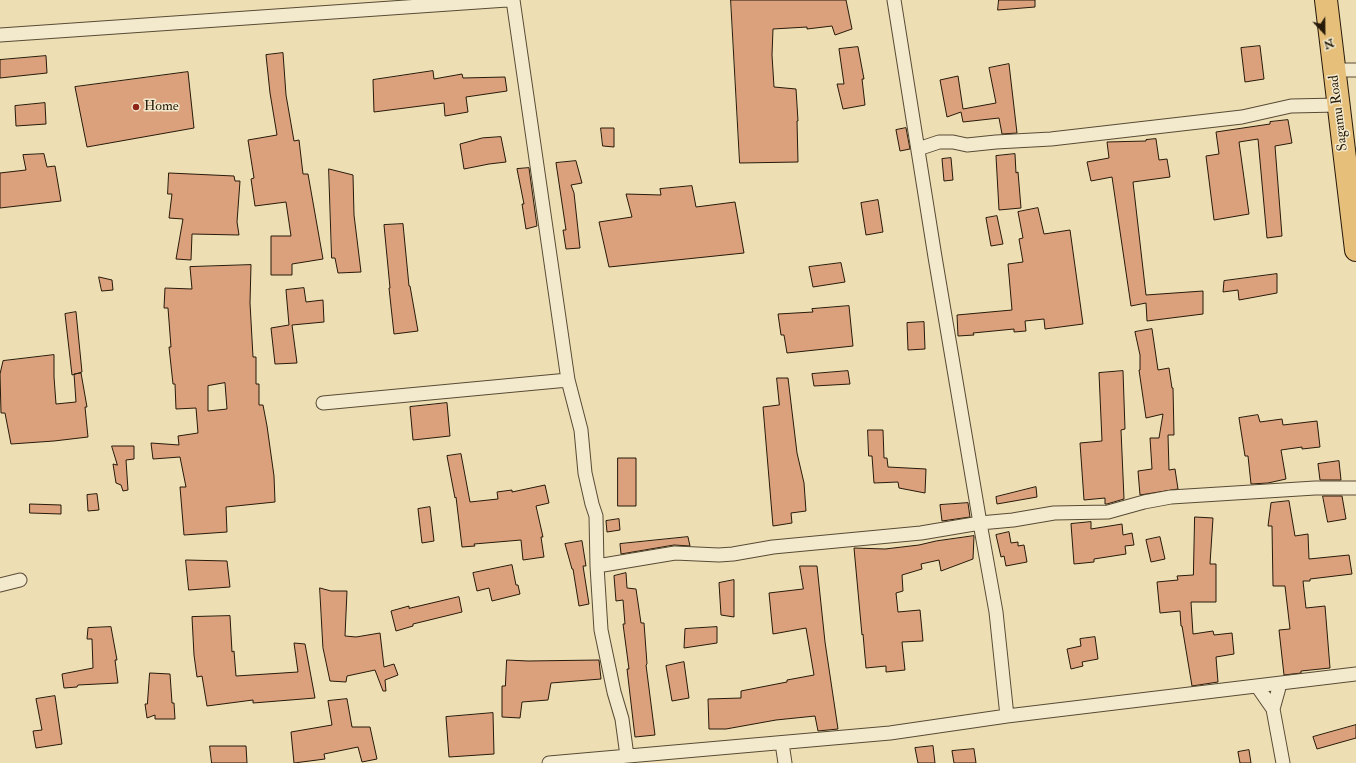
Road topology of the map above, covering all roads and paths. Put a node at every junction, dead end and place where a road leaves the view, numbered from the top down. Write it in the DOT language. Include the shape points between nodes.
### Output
graph roads {
  1 [pos="506,0"];
  2 [pos="513,0"];
  3 [pos="894,0"];
  4 [pos="1326,0"];
  5 [pos="0,35"];
  6 [pos="1334,70"];
  7 [pos="1356,70"];
  8 [pos="1338,105"];
  9 [pos="918,149"];
  10 [pos="1353,211"];
  11 [pos="1356,250"];
  12 [pos="568,380"];
  13 [pos="323,403"];
  14 [pos="1356,488"];
  15 [pos="980,523"];
  16 [pos="597,566"];
  17 [pos="20,580"];
  18 [pos="0,585"];
  19 [pos="1356,674"];
  20 [pos="1280,684"];
  21 [pos="1256,686"];
  22 [pos="1273,709"];
  23 [pos="1007,716"];
  24 [pos="782,744"];
  25 [pos="627,756"];
  26 [pos="549,763"];
  27 [pos="785,763"];
  28 [pos="1283,763"];
  1 -- 5 [label="street"];
  2 -- 12 [label="street"];
  3 -- 9 [label="street"];
  4 -- 6 [label="highway, Sagamu Road"];
  6 -- 7 [label="street"];
  6 -- 8 [label="highway, Sagamu Road"];
  8 -- 9 [label="street" via="1291,106 1242,117 1051,139 967,145 939,142"];
  8 -- 10 [label="highway, Sagamu Road"];
  9 -- 15 [label="street"];
  10 -- 11 [label="highway, Sagamu Road"];
  12 -- 13 [label="street"];
  12 -- 16 [label="street" via="582,430 585,473 596,516"];
  14 -- 15 [label="street" via="1315,488 1172,497 1108,512 1054,513"];
  15 -- 16 [label="street" via="921,533 774,547 733,554 675,553"];
  15 -- 23 [label="street" via="996,612"];
  16 -- 25 [label="street" via="601,630 622,719"];
  17 -- 18 [label="street"];
  19 -- 20 [label="street"];
  20 -- 21 [label="street"];
  20 -- 22 [label="street"];
  21 -- 22 [label="street"];
  21 -- 23 [label="street"];
  22 -- 28 [label="street"];
  23 -- 24 [label="street" via="890,733"];
  24 -- 25 [label="street"];
  24 -- 27 [label="street"];
  25 -- 26 [label="street"];
}
